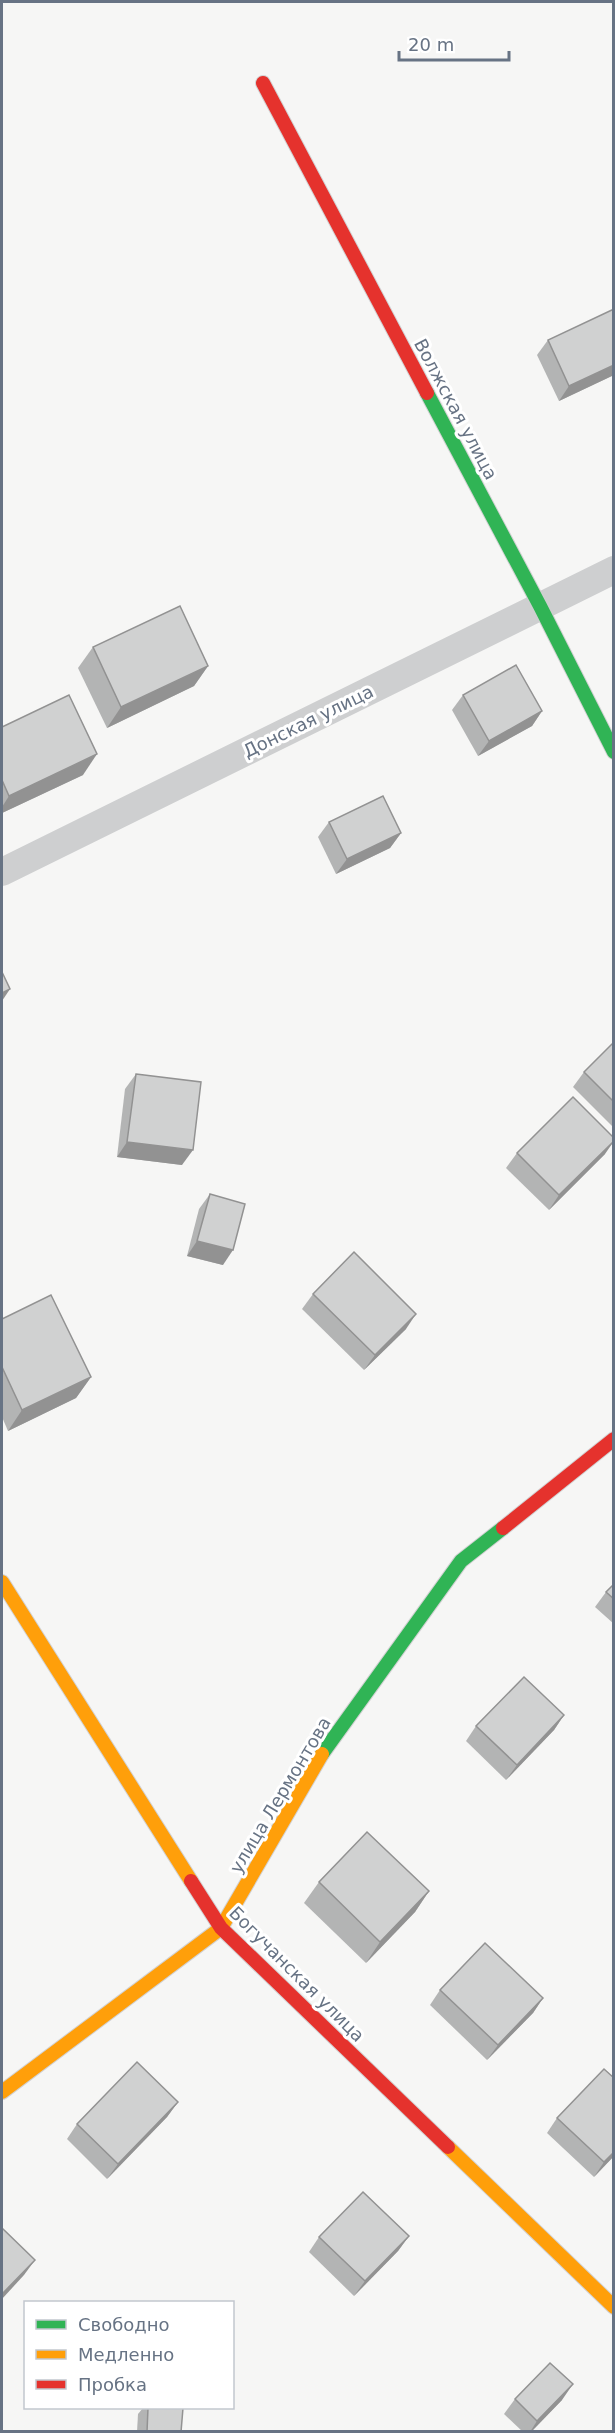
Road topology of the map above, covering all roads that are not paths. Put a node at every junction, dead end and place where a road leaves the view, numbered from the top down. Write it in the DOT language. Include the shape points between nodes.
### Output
graph roads {
  1 [pos="263,83"];
  2 [pos="614,570"];
  3 [pos="540,606"];
  4 [pos="614,752"];
  5 [pos="2,872"];
  6 [pos="614,1439"];
  7 [pos="2,1582"];
  8 [pos="221,1928"];
  9 [pos="2,2092"];
  10 [pos="614,2307"];
  1 -- 3 [label="street, Волжская улица"];
  2 -- 3 [label="street, Донская улица"];
  3 -- 4 [label="street, Волжская улица"];
  3 -- 5 [label="street, Донская улица"];
  6 -- 8 [label="street, улица Лермонтова" via="461,1561 320,1757"];
  7 -- 8 [label="street, Богучанская улица"];
  8 -- 9 [label="street, улица Лермонтова"];
  8 -- 10 [label="street, Богучанская улица"];
}
